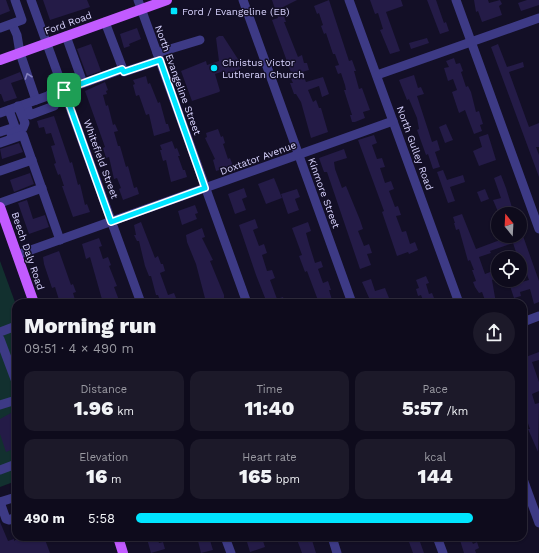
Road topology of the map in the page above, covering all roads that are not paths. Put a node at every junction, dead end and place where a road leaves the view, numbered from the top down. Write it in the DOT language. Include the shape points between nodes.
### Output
graph roads {
  1 [pos="15,0"];
  2 [pos="31,0"];
  3 [pos="167,0"];
  4 [pos="243,0"];
  5 [pos="349,0"];
  6 [pos="456,0"];
  7 [pos="140,5"];
  8 [pos="539,18"];
  9 [pos="105,22"];
  10 [pos="12,24"];
  11 [pos="0,28"];
  12 [pos="66,36"];
  13 [pos="200,40"];
  14 [pos="471,42"];
  15 [pos="47,43"];
  16 [pos="20,52"];
  17 [pos="158,57"];
  18 [pos="0,60"];
  19 [pos="122,69"];
  20 [pos="377,76"];
  21 [pos="83,83"];
  22 [pos="64,90"];
  23 [pos="50,94"];
  24 [pos="36,100"];
  25 [pos="22,105"];
  26 [pos="4,111"];
  27 [pos="393,121"];
  28 [pos="0,132"];
  29 [pos="0,138"];
  30 [pos="0,143"];
  31 [pos="299,155"];
  32 [pos="32,160"];
  33 [pos="0,171"];
  34 [pos="42,188"];
  35 [pos="205,188"];
  36 [pos="0,203"];
  37 [pos="1,213"];
  38 [pos="111,222"];
  39 [pos="539,229"];
  40 [pos="60,240"];
  41 [pos="17,255"];
  42 [pos="33,299"];
  43 [pos="140,299"];
  44 [pos="246,299"];
  45 [pos="351,299"];
  46 [pos="458,299"];
  47 [pos="539,316"];
  48 [pos="527,320"];
  49 [pos="12,328"];
  50 [pos="0,332"];
  51 [pos="0,339"];
  52 [pos="4,362"];
  53 [pos="12,375"];
  54 [pos="12,401"];
  55 [pos="0,405"];
  56 [pos="12,466"];
  57 [pos="0,470"];
  58 [pos="527,490"];
  59 [pos="12,498"];
  60 [pos="0,502"];
  61 [pos="12,519"];
  62 [pos="539,523"];
  63 [pos="120,541"];
  64 [pos="226,541"];
  65 [pos="334,541"];
  66 [pos="438,541"];
  67 [pos="124,553"];
  68 [pos="231,553"];
  69 [pos="338,553"];
  70 [pos="443,553"];
  1 -- 10 [label="street" via="22,20"];
  2 -- 15 [label="street, Whitefield Street"];
  3 -- 7 [label="main road, Ford Road"];
  4 -- 31 [label="street, Kinmore Street"];
  5 -- 20 [label="street, North Gulley Road"];
  6 -- 14 [label="street"];
  7 -- 9 [label="main road, Ford Road"];
  7 -- 17 [label="street, North Evangeline Street"];
  8 -- 14 [label="street"];
  9 -- 12 [label="main road, Ford Road"];
  9 -- 19 [label="street"];
  10 -- 11 [label="street"];
  10 -- 16 [label="street"];
  12 -- 15 [label="main road, Ford Road"];
  12 -- 21 [label="street"];
  13 -- 17 [label="street"];
  14 -- 20 [label="street"];
  14 -- 39 [label="street"];
  15 -- 16 [label="main road, Ford Road"];
  15 -- 22 [label="street, Whitefield Street"];
  16 -- 18 [label="main road, Ford Road"];
  24 -- 16 [label="street, one-way"];
  17 -- 19 [label="street" via="124,72"];
  17 -- 35 [label="street, North Evangeline Street"];
  19 -- 21 [label="street"];
  20 -- 27 [label="street, North Gulley Road"];
  21 -- 22 [label="street"];
  22 -- 23 [label="street"];
  22 -- 38 [label="street, Whitefield Street"];
  23 -- 24 [label="street"];
  23 -- 25 [label="street" via="54,106 30,115"];
  24 -- 25 [label="street"];
  25 -- 26 [label="street"];
  25 -- 29 [label="street" via="25,123 23,128"];
  26 -- 28 [label="street" via="15,127"];
  27 -- 31 [label="street, Doxtator Avenue"];
  27 -- 46 [label="street, North Gulley Road"];
  30 -- 32 [label="street" via="23,135"];
  31 -- 35 [label="street, Doxtator Avenue"];
  31 -- 45 [label="street, Kinmore Street"];
  32 -- 33 [label="street"];
  32 -- 34 [label="street"];
  34 -- 36 [label="street"];
  34 -- 40 [label="street"];
  35 -- 38 [label="street, Doxtator Avenue"];
  35 -- 44 [label="street, North Evangeline Street"];
  37 -- 41 [label="main road, Beech Daly Road"];
  38 -- 40 [label="street, Doxtator Avenue"];
  38 -- 43 [label="street, Whitefield Street"];
  40 -- 41 [label="street, Doxtator Avenue"];
  41 -- 42 [label="main road, Beech Daly Road"];
  47 -- 48 [label="street"];
  49 -- 50 [label="street"];
  51 -- 52 [label="street"];
  52 -- 53 [label="street"];
  54 -- 55 [label="street"];
  56 -- 57 [label="street"];
  58 -- 62 [label="street"];
  59 -- 60 [label="street"];
  60 -- 61 [label="street" via="6,519"];
  63 -- 67 [label="main road"];
  64 -- 68 [label="street"];
  65 -- 69 [label="street"];
  66 -- 70 [label="street"];
}
